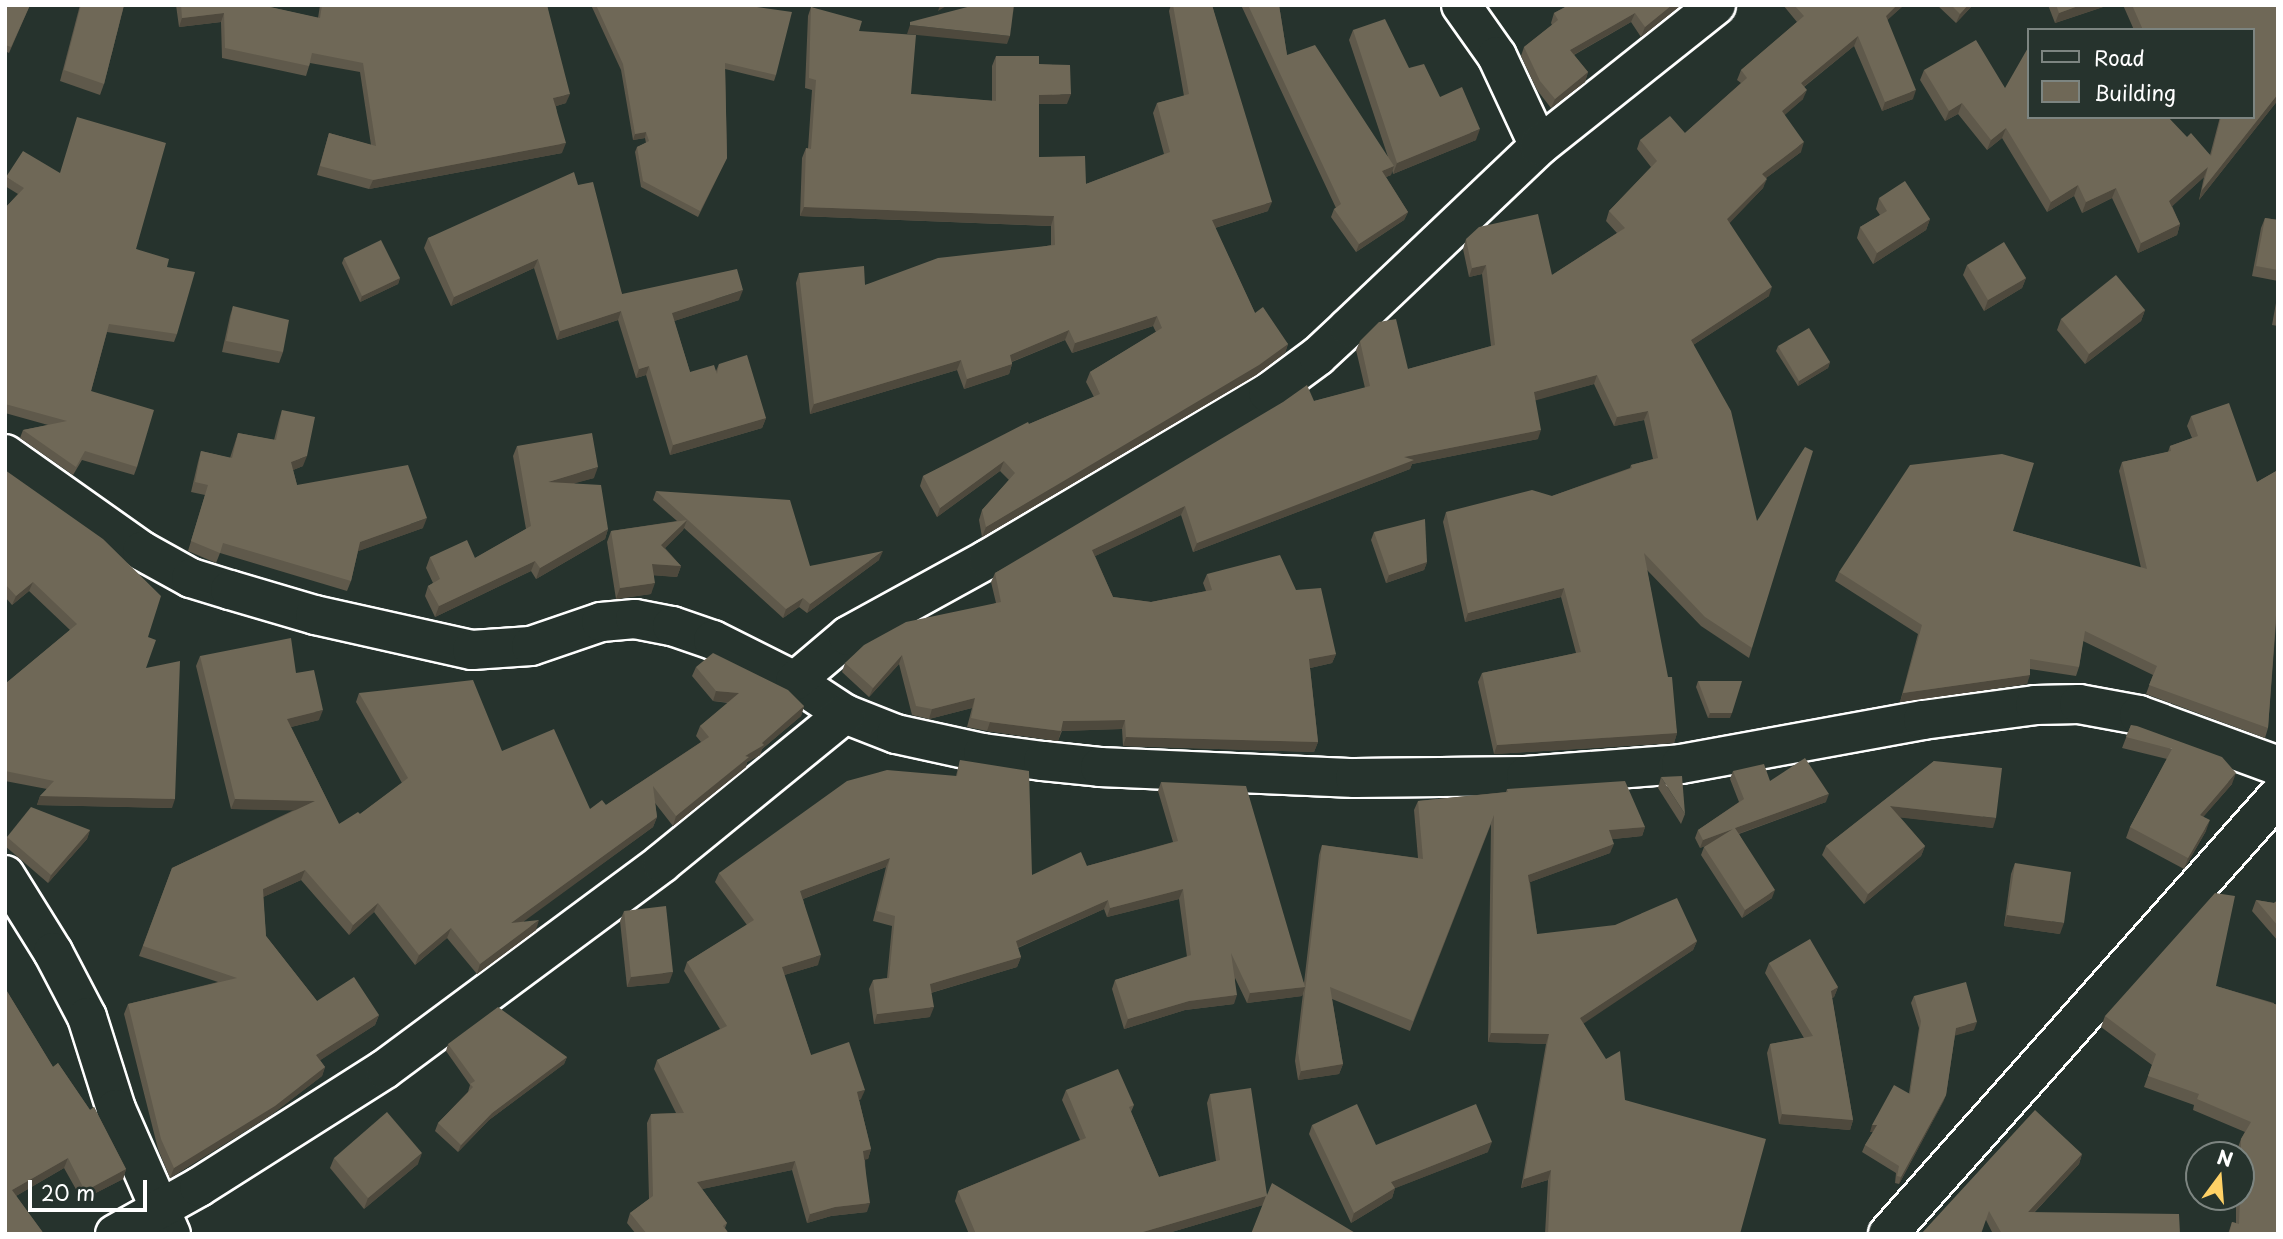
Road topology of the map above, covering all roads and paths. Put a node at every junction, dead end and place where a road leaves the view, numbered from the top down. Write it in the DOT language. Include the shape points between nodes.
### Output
graph roads {
  1 [pos="1461,5"];
  2 [pos="1716,5"];
  3 [pos="1539,146"];
  4 [pos="5,454"];
  5 [pos="795,681"];
  6 [pos="845,714"];
  7 [pos="2278,766"];
  8 [pos="2278,796"];
  9 [pos="5,875"];
  10 [pos="166,1221"];
  11 [pos="115,1234"];
  12 [pos="1888,1234"];
  1 -- 3 [label="street" via="1497,56"];
  2 -- 3 [label="street"];
  3 -- 5 [label="street" via="1342,334 1268,393 848,636"];
  4 -- 5 [label="street" via="142,551 191,578 315,615 472,650 531,646 601,622 635,619 713,639"];
  5 -- 6 [label="street"];
  6 -- 7 [label="street" via="897,734 1043,761 1368,778 1526,776 1681,764 1923,720 2079,704 2139,715"];
  6 -- 10 [label="street" via="662,863 385,1069 199,1186"];
  8 -- 12 [label="street"];
  9 -- 10 [label="street" via="87,1017 116,1109"];
  10 -- 11 [label="street"];
}
